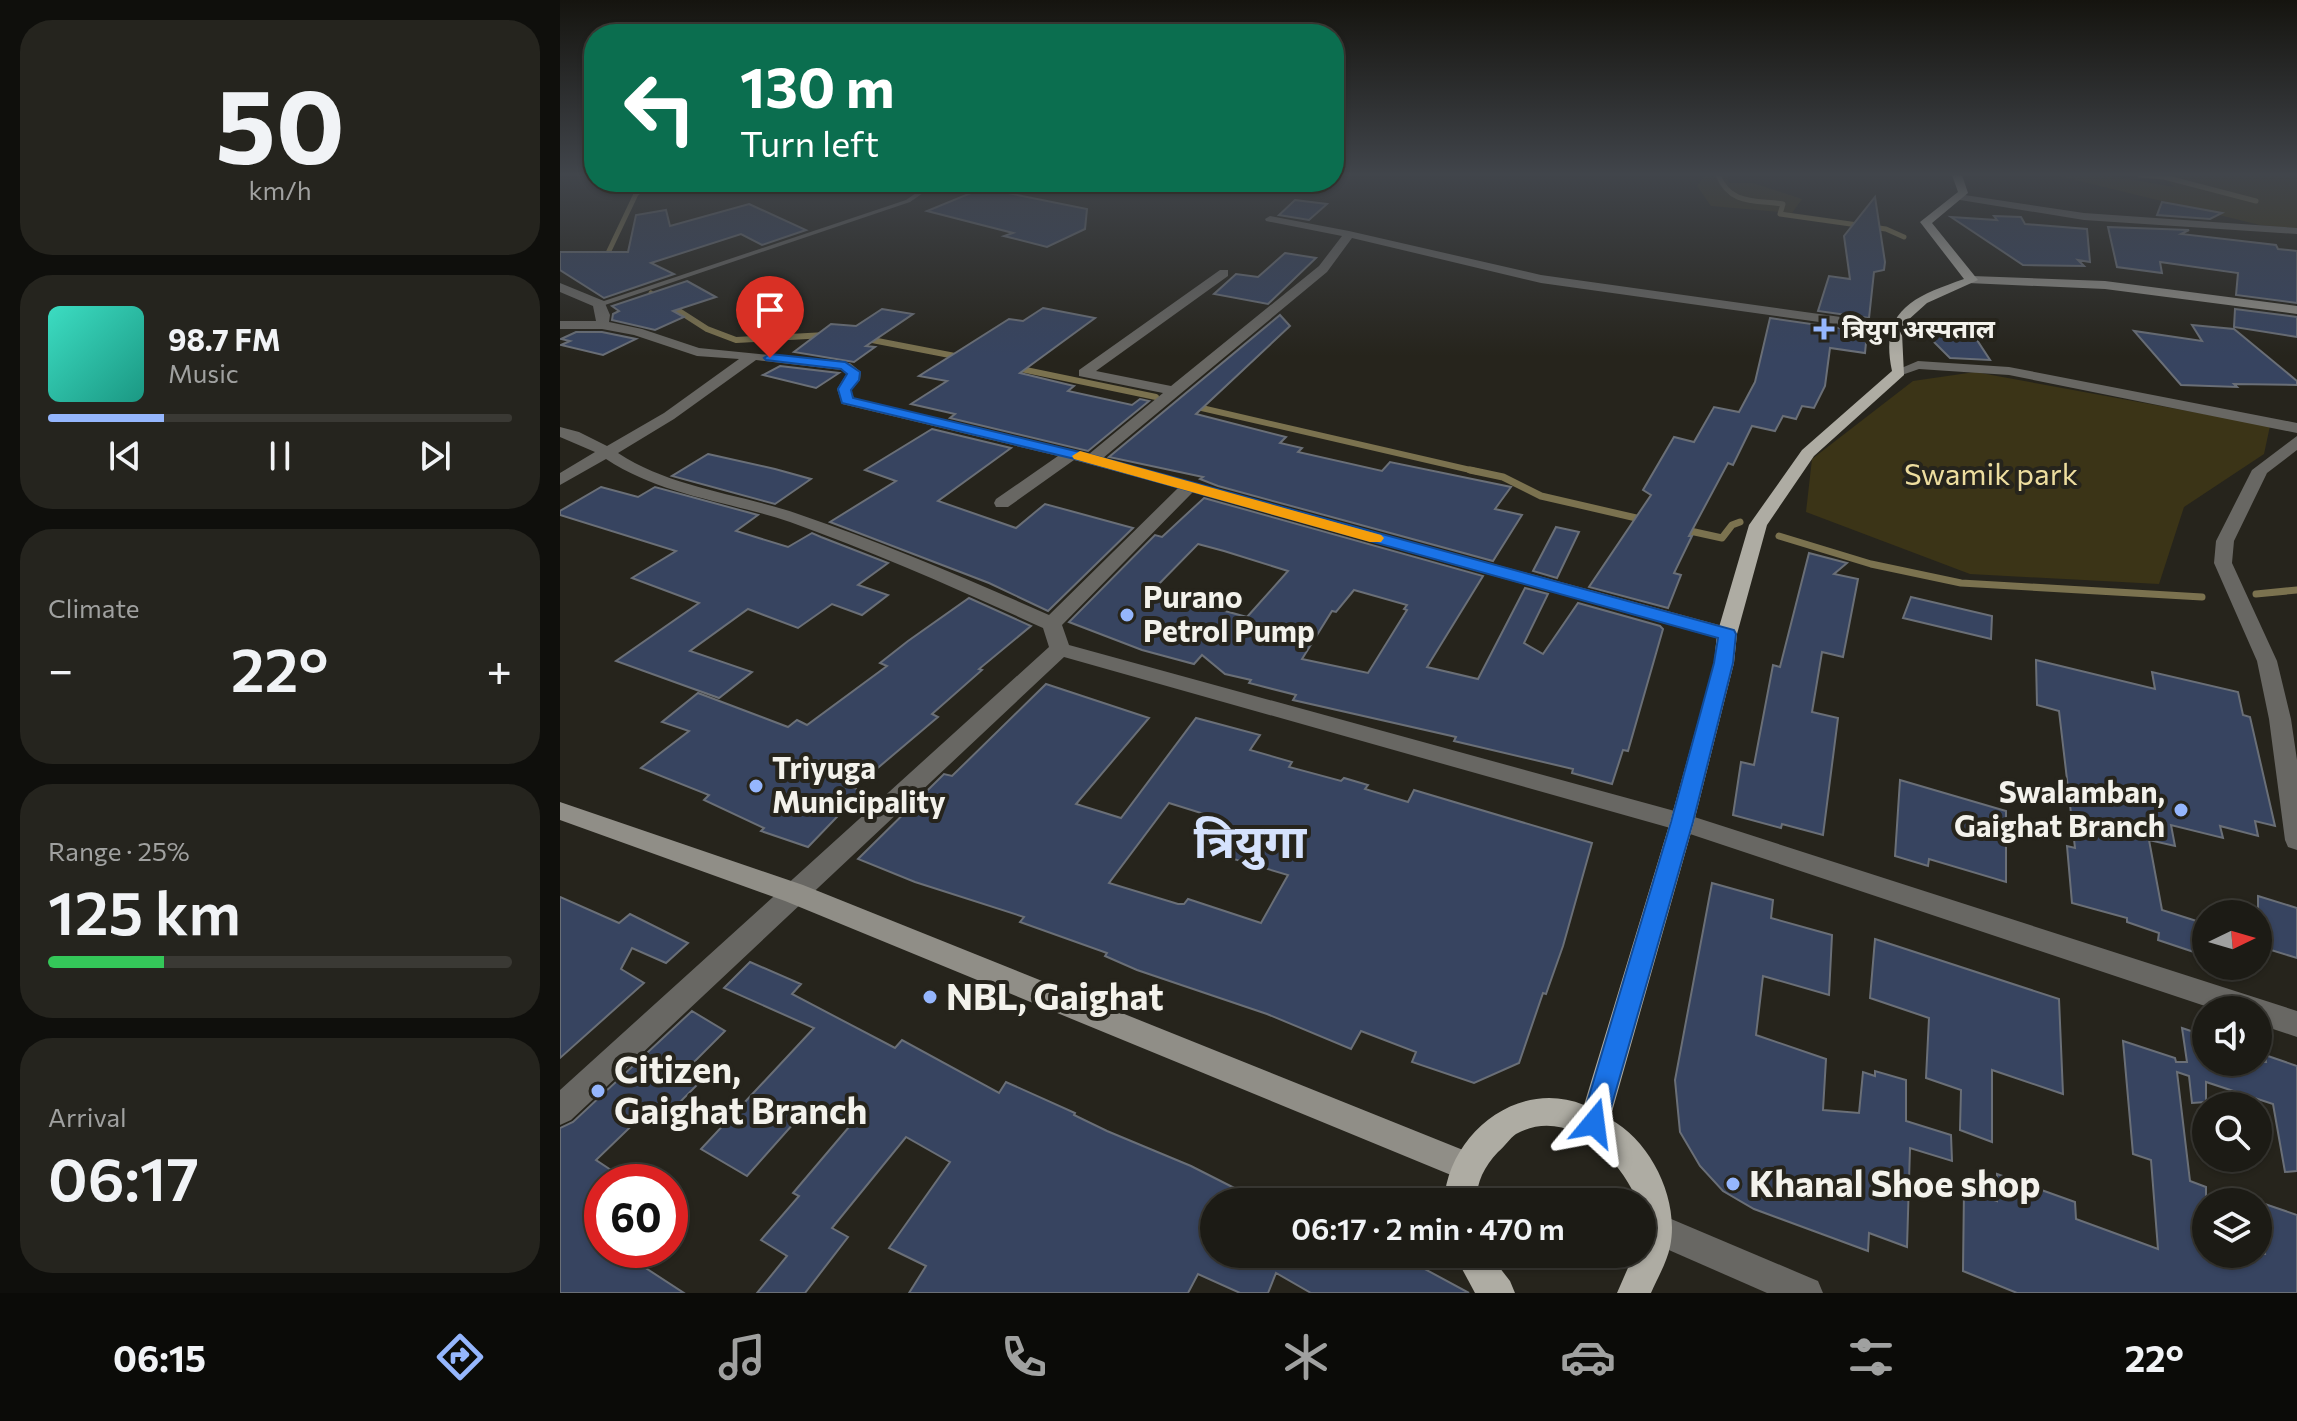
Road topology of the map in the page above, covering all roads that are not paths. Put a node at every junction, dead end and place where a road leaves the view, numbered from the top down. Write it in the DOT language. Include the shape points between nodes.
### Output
graph roads {
  1 [pos="805,235"];
  2 [pos="1348,235"];
  3 [pos="1355,235"];
  4 [pos="1936,235"];
  5 [pos="1224,273"];
  6 [pos="1972,280"];
  7 [pos="560,287"];
  8 [pos="599,304"];
  9 [pos="2297,310"];
  10 [pos="560,325"];
  11 [pos="602,325"];
  12 [pos="1898,329"];
  13 [pos="753,356"];
  14 [pos="1899,372"];
  15 [pos="1173,391"];
  16 [pos="2297,428"];
  17 [pos="560,432"];
  18 [pos="2297,441"];
  19 [pos="607,454"];
  20 [pos="1071,454"];
  21 [pos="1092,459"];
  22 [pos="560,480"];
  23 [pos="1189,487"];
  24 [pos="1002,503"];
  25 [pos="1052,624"];
  26 [pos="1727,634"];
  27 [pos="1060,649"];
  28 [pos="560,811"];
  29 [pos="1682,822"];
  30 [pos="2297,840"];
  31 [pos="794,893"];
  32 [pos="2214,996"];
  33 [pos="2272,1015"];
  34 [pos="2297,1024"];
  35 [pos="560,1110"];
  36 [pos="1594,1123"];
  37 [pos="1468,1167"];
  38 [pos="1463,1188"];
  39 [pos="1657,1229"];
  40 [pos="1479,1268"];
  41 [pos="1498,1293"];
  42 [pos="1634,1293"];
  43 [pos="1806,1293"];
  1 -- 8 [label="lane"];
  2 -- 15 [label="street" via="1323,269"];
  3 -- 12 [label="street" via="1541,279"];
  4 -- 6 [label="main road"];
  5 -- 15 [label="street" via="1084,373"];
  6 -- 9 [label="main road" via="2105,285"];
  6 -- 12 [label="main road" via="1921,299 1906,310"];
  7 -- 8 [label="street"];
  8 -- 11 [label="street"];
  10 -- 11 [label="street"];
  11 -- 13 [label="street" via="697,352"];
  12 -- 14 [label="main road" via="1894,359"];
  13 -- 19 [label="street"];
  13 -- 20 [label="street" via="845,366 854,372 844,389 847,401"];
  14 -- 16 [label="street" via="1918,365 2009,371"];
  14 -- 26 [label="main road" via="1808,453 1758,525"];
  15 -- 21 [label="street"];
  17 -- 19 [label="street" via="578,435"];
  18 -- 30 [label="street" via="2260,470 2225,541 2223,563 2267,661"];
  19 -- 22 [label="street"];
  19 -- 25 [label="street" via="655,480 821,528"];
  20 -- 21 [label="street"];
  20 -- 24 [label="street"];
  21 -- 23 [label="street"];
  23 -- 25 [label="street"];
  23 -- 26 [label="street"];
  25 -- 27 [label="street"];
  26 -- 29 [label="main road"];
  27 -- 29 [label="street"];
  27 -- 31 [label="street"];
  28 -- 31 [label="main road"];
  29 -- 32 [label="street"];
  29 -- 36 [label="main road"];
  31 -- 35 [label="street"];
  31 -- 37 [label="main road"];
  33 -- 34 [label="street"];
  36 -- 37 [label="main road" via="1565,1113 1535,1113 1507,1122 1484,1141"];
  36 -- 39 [label="main road" via="1615,1136 1646,1178"];
  37 -- 38 [label="main road"];
  39 -- 42 [label="main road" via="1651,1263"];
  39 -- 43 [label="street"];
  40 -- 41 [label="main road"];
}
